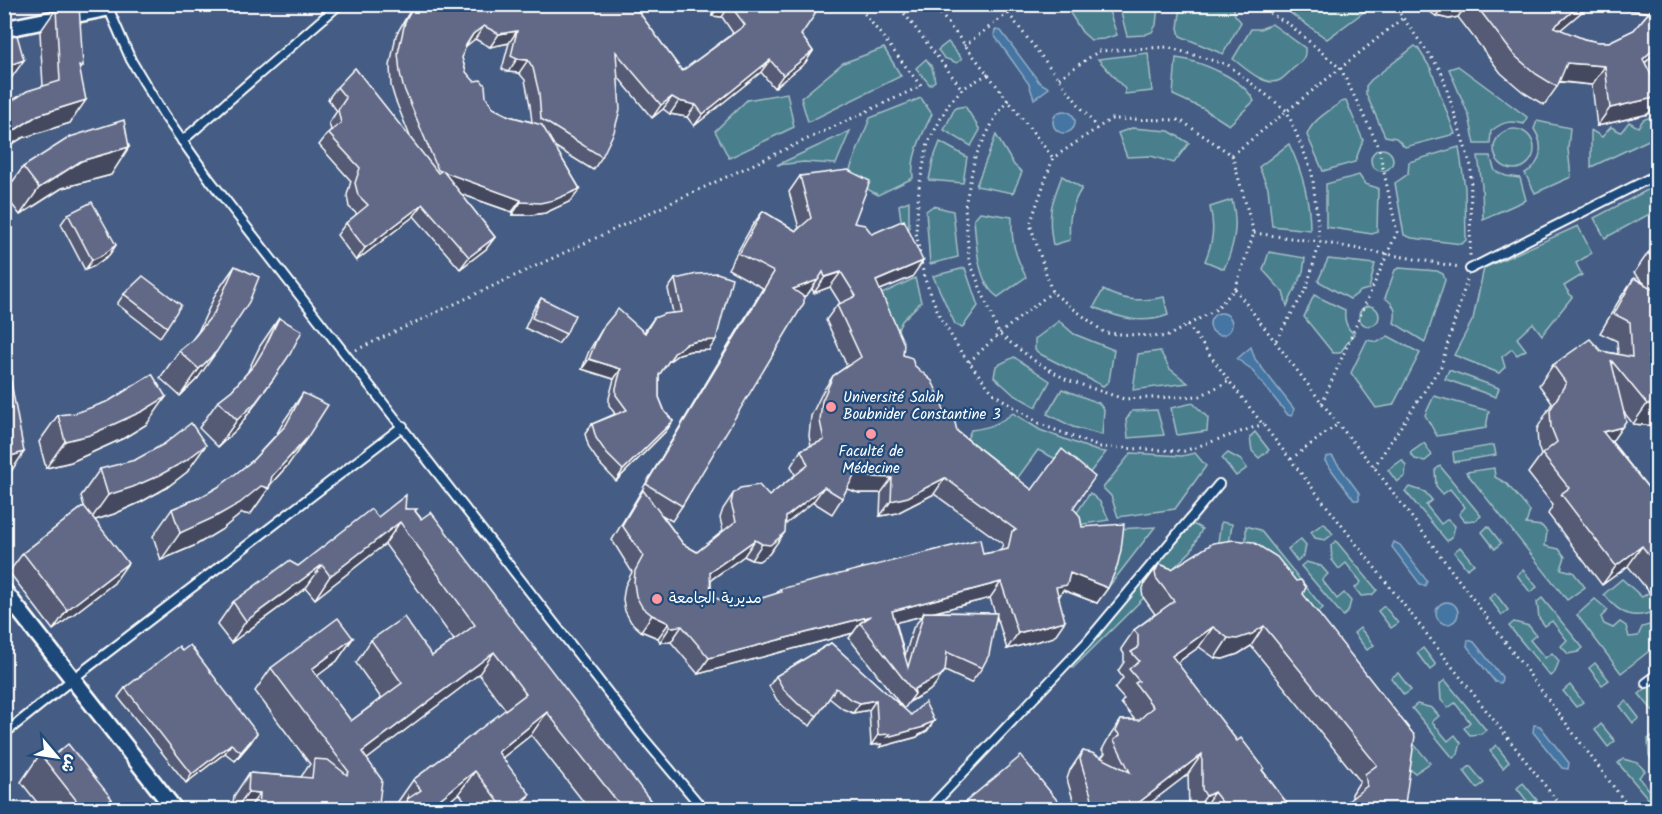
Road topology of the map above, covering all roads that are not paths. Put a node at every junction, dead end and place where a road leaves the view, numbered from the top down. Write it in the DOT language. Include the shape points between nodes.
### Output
graph roads {
  1 [pos="340,4"];
  2 [pos="107,6"];
  3 [pos="4,30"];
  4 [pos="182,141"];
  5 [pos="1658,174"];
  6 [pos="1470,269"];
  7 [pos="403,426"];
  8 [pos="1219,484"];
  9 [pos="4,591"];
  10 [pos="1658,674"];
  11 [pos="74,678"];
  12 [pos="1646,683"];
  13 [pos="4,734"];
  14 [pos="175,810"];
  15 [pos="704,810"];
  16 [pos="928,810"];
  1 -- 4 [label="lane"];
  2 -- 3 [label="street"];
  2 -- 4 [label="lane" via="131,60"];
  4 -- 7 [label="lane"];
  5 -- 6 [label="lane"];
  7 -- 11 [label="lane"];
  7 -- 15 [label="lane" via="641,735"];
  8 -- 16 [label="lane" via="1086,643"];
  9 -- 11 [label="street"];
  10 -- 12 [label="lane"];
  11 -- 13 [label="lane"];
  11 -- 14 [label="street"];
}
